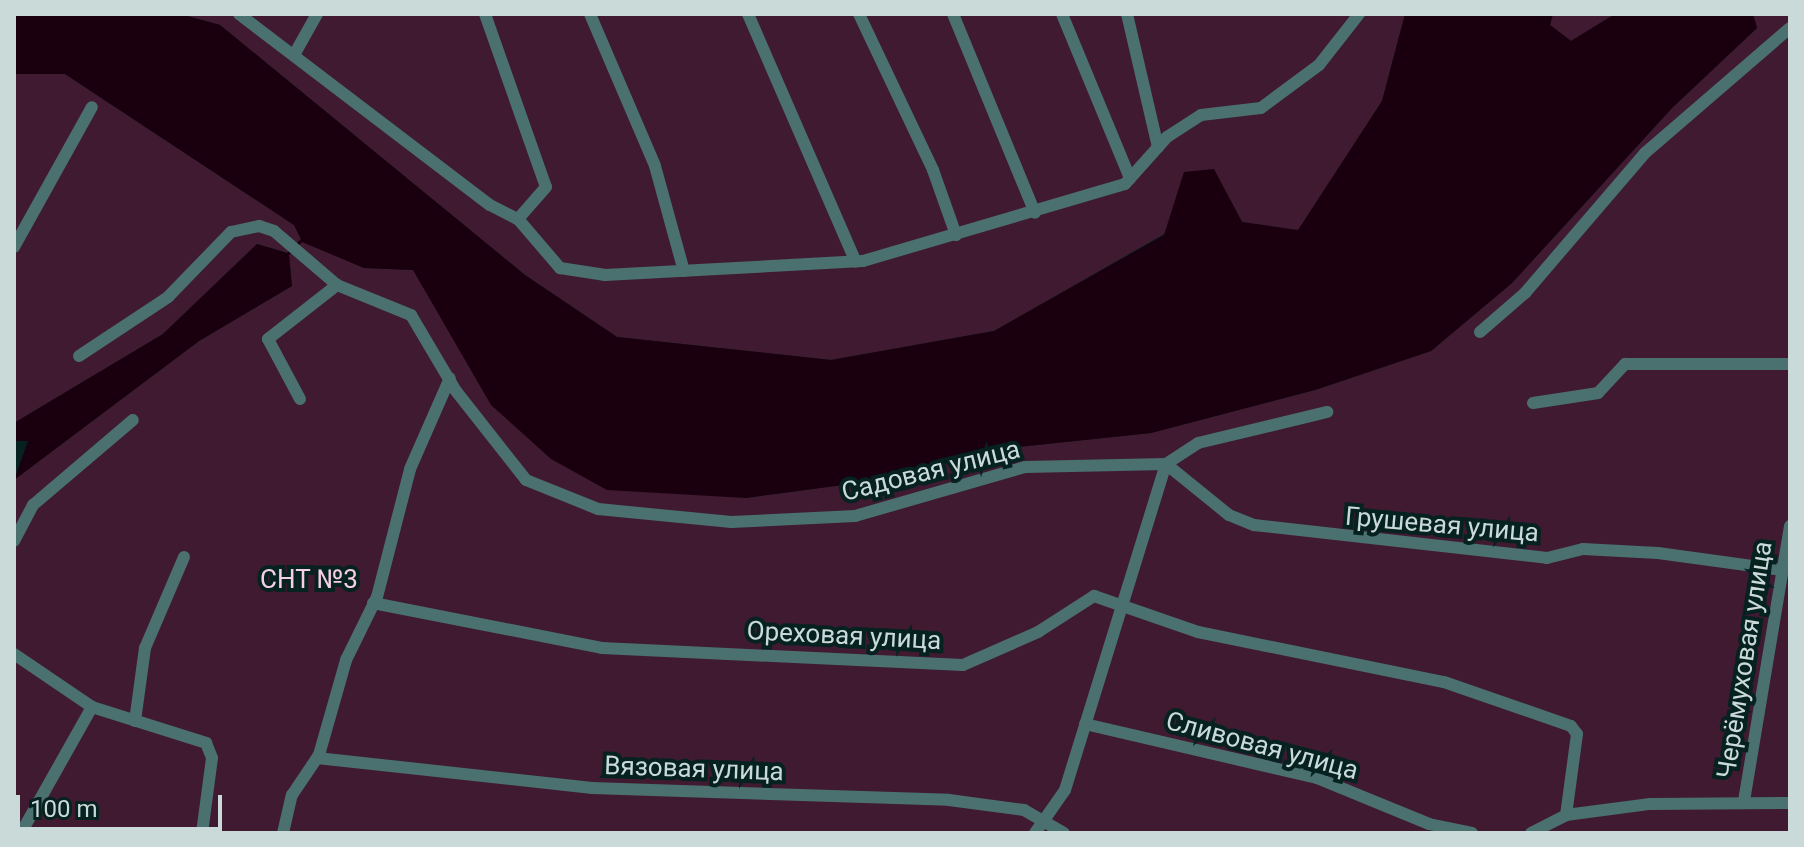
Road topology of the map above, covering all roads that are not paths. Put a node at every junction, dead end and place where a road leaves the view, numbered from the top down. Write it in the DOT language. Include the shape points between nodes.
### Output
graph roads {
  1 [pos="239,14"];
  2 [pos="317,14"];
  3 [pos="485,14"];
  4 [pos="590,14"];
  5 [pos="748,14"];
  6 [pos="859,14"];
  7 [pos="953,14"];
  8 [pos="1062,14"];
  9 [pos="1127,14"];
  10 [pos="1359,14"];
  11 [pos="1790,28"];
  12 [pos="294,55"];
  13 [pos="92,107"];
  14 [pos="1158,147"];
  15 [pos="1130,178"];
  16 [pos="1035,213"];
  17 [pos="518,219"];
  18 [pos="956,235"];
  19 [pos="14,247"];
  20 [pos="856,262"];
  21 [pos="684,271"];
  22 [pos="337,285"];
  23 [pos="1480,332"];
  24 [pos="79,356"];
  25 [pos="1790,364"];
  26 [pos="450,378"];
  27 [pos="300,399"];
  28 [pos="1533,403"];
  29 [pos="1327,412"];
  30 [pos="133,420"];
  31 [pos="1166,464"];
  32 [pos="1790,526"];
  33 [pos="14,541"];
  34 [pos="184,557"];
  35 [pos="1782,570"];
  36 [pos="373,603"];
  37 [pos="1120,607"];
  38 [pos="14,654"];
  39 [pos="92,707"];
  40 [pos="135,721"];
  41 [pos="1085,724"];
  42 [pos="317,758"];
  43 [pos="1744,801"];
  44 [pos="1790,803"];
  45 [pos="1566,815"];
  46 [pos="1039,829"];
  47 [pos="21,833"];
  48 [pos="202,833"];
  49 [pos="283,833"];
  50 [pos="1064,833"];
  51 [pos="1472,833"];
  52 [pos="1531,833"];
  1 -- 12 [label="street"];
  2 -- 12 [label="street"];
  3 -- 17 [label="street" via="546,187"];
  4 -- 21 [label="street" via="655,166"];
  5 -- 20 [label="street"];
  6 -- 18 [label="street" via="933,170"];
  7 -- 16 [label="street"];
  8 -- 15 [label="street"];
  9 -- 14 [label="street"];
  10 -- 14 [label="street" via="1319,65 1261,108 1201,115"];
  11 -- 23 [label="street" via="1645,153 1525,293"];
  12 -- 17 [label="street" via="490,205"];
  13 -- 19 [label="street"];
  14 -- 15 [label="street"];
  15 -- 16 [label="street"];
  16 -- 18 [label="street"];
  17 -- 21 [label="street" via="560,268 605,275"];
  18 -- 20 [label="street"];
  20 -- 21 [label="street"];
  22 -- 24 [label="street, Садовая улица" via="274,231 259,226 231,232 168,297"];
  22 -- 26 [label="street, Садовая улица" via="411,315"];
  22 -- 27 [label="street" via="268,339"];
  25 -- 28 [label="street" via="1625,364 1598,393"];
  26 -- 31 [label="street, Садовая улица" via="526,480 598,509 680,520 855,516 1025,467"];
  26 -- 36 [label="street" via="410,469"];
  29 -- 31 [label="street" via="1198,443"];
  30 -- 33 [label="street" via="33,505"];
  31 -- 35 [label="street, Грушевая улица" via="1229,515 1254,525 1547,558 1583,549"];
  31 -- 37 [label="street"];
  32 -- 35 [label="street, Черёмуховая улица"];
  34 -- 40 [label="street" via="145,648"];
  35 -- 43 [label="street, Черёмуховая улица"];
  36 -- 37 [label="street, Ореховая улица" via="616,649 757,651 963,665 1038,632 1094,596"];
  36 -- 42 [label="street" via="346,660"];
  37 -- 41 [label="street"];
  37 -- 45 [label="street, Ореховая улица" via="1287,653 1444,682 1571,726 1577,734"];
  38 -- 39 [label="street"];
  39 -- 40 [label="street"];
  39 -- 47 [label="street"];
  40 -- 48 [label="street" via="206,743 212,758"];
  41 -- 46 [label="street" via="1065,790"];
  41 -- 51 [label="street, Сливовая улица" via="1317,778 1429,824"];
  42 -- 46 [label="street, Вязовая улица" via="592,788 949,800 1024,810"];
  42 -- 49 [label="street" via="292,795"];
  43 -- 44 [label="street"];
  43 -- 45 [label="street" via="1650,804"];
  45 -- 52 [label="street"];
  46 -- 50 [label="street, Вязовая улица"];
}
